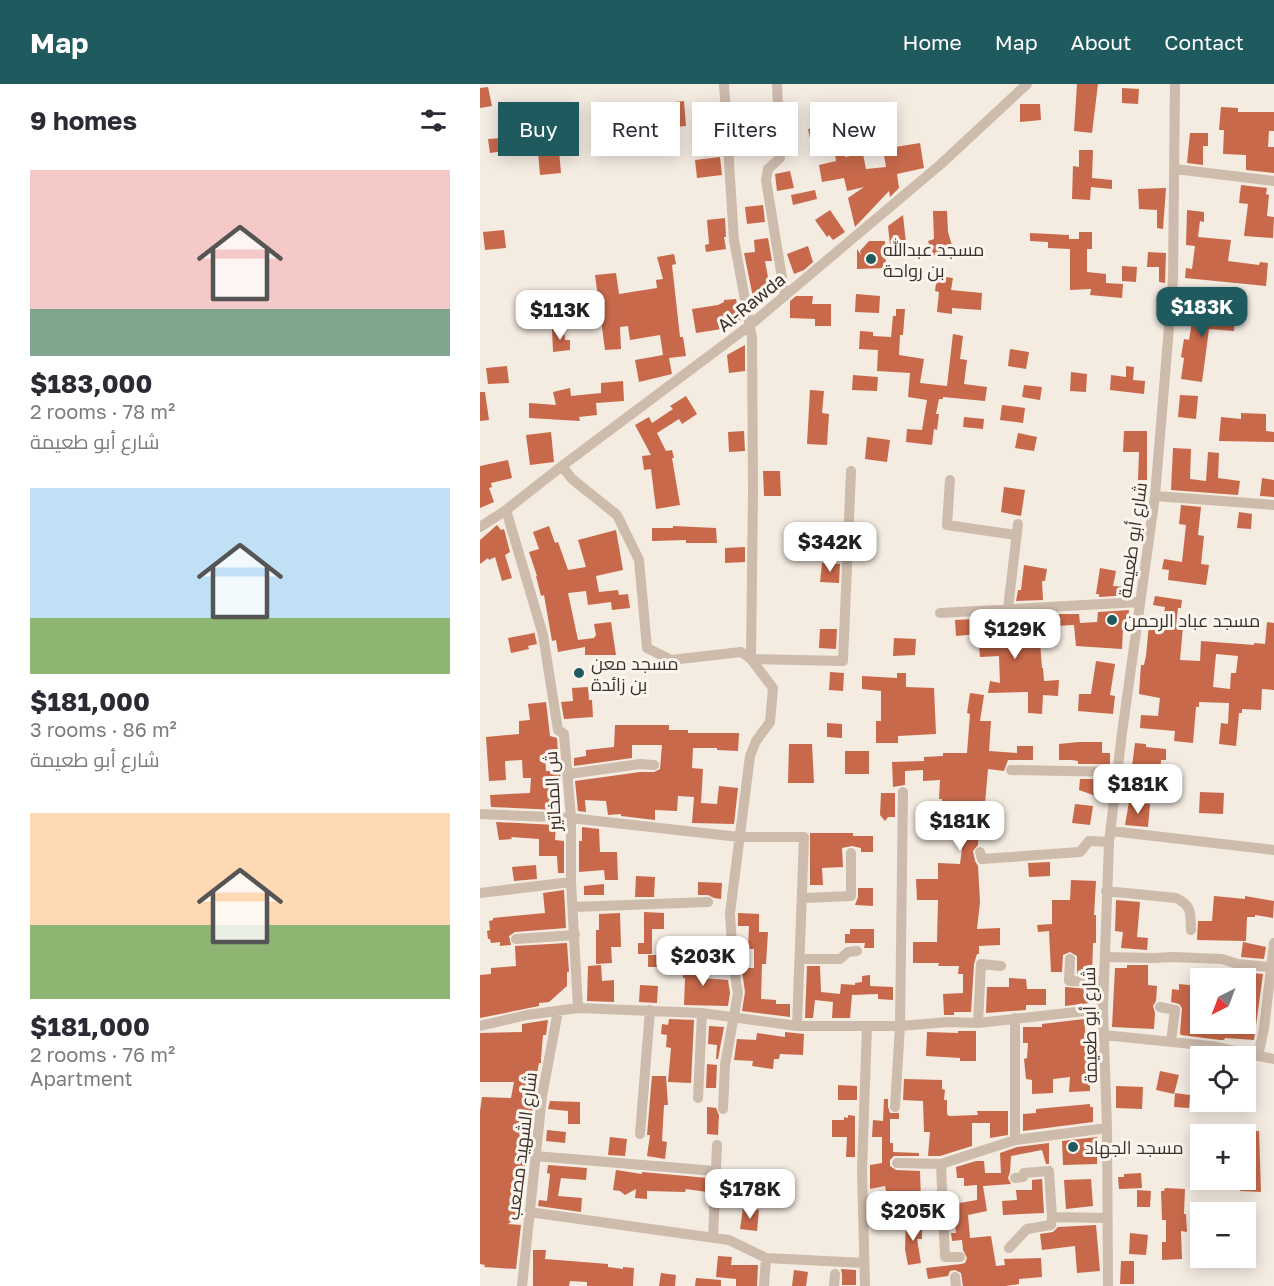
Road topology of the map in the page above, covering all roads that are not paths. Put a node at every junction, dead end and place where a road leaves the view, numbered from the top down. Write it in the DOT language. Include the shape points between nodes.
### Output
graph roads {
  1 [pos="724,84"];
  2 [pos="777,84"];
  3 [pos="1027,84"];
  4 [pos="1175,84"];
  5 [pos="1174,169"];
  6 [pos="1274,181"];
  7 [pos="785,296"];
  8 [pos="749,326"];
  9 [pos="562,466"];
  10 [pos="851,471"];
  11 [pos="950,480"];
  12 [pos="1155,496"];
  13 [pos="1274,505"];
  14 [pos="506,510"];
  15 [pos="480,527"];
  16 [pos="1140,602"];
  17 [pos="1008,608"];
  18 [pos="940,613"];
  19 [pos="751,659"];
  20 [pos="654,765"];
  21 [pos="1011,770"];
  22 [pos="1118,772"];
  23 [pos="569,774"];
  24 [pos="903,792"];
  25 [pos="480,814"];
  26 [pos="571,818"];
  27 [pos="739,837"];
  28 [pos="1110,837"];
  29 [pos="1274,850"];
  30 [pos="980,852"];
  31 [pos="851,853"];
  32 [pos="571,882"];
  33 [pos="1106,891"];
  34 [pos="480,893"];
  35 [pos="803,898"];
  36 [pos="708,902"];
  37 [pos="574,907"];
  38 [pos="1191,930"];
  39 [pos="575,935"];
  40 [pos="516,939"];
  41 [pos="1274,943"];
  42 [pos="857,951"];
  43 [pos="1105,957"];
  44 [pos="801,958"];
  45 [pos="1070,959"];
  46 [pos="1001,966"];
  47 [pos="1270,967"];
  48 [pos="1104,982"];
  49 [pos="1160,1007"];
  50 [pos="578,1008"];
  51 [pos="1103,1009"];
  52 [pos="650,1010"];
  53 [pos="558,1011"];
  54 [pos="702,1013"];
  55 [pos="734,1017"];
  56 [pos="1015,1018"];
  57 [pos="978,1023"];
  58 [pos="480,1026"];
  59 [pos="797,1026"];
  60 [pos="867,1026"];
  61 [pos="900,1026"];
  62 [pos="1104,1035"];
  63 [pos="1171,1042"];
  64 [pos="1258,1056"];
  65 [pos="1274,1059"];
  66 [pos="698,1098"];
  67 [pos="895,1107"];
  68 [pos="723,1109"];
  69 [pos="1107,1128"];
  70 [pos="640,1134"];
  71 [pos="1015,1140"];
  72 [pos="717,1145"];
  73 [pos="535,1156"];
  74 [pos="897,1163"];
  75 [pos="941,1164"];
  76 [pos="715,1171"];
  77 [pos="1015,1178"];
  78 [pos="529,1212"];
  79 [pos="1052,1217"];
  80 [pos="1107,1218"];
  81 [pos="713,1238"];
  82 [pos="1009,1248"];
  83 [pos="960,1257"];
  84 [pos="766,1258"];
  85 [pos="864,1263"];
  86 [pos="522,1286"];
  87 [pos="764,1286"];
  88 [pos="865,1286"];
  89 [pos="1108,1286"];
  1 -- 8 [label="street" via="734,240"];
  2 -- 7 [label="street" via="780,158 768,169 766,180"];
  3 -- 7 [label="street, Al-Rawda" via="941,164"];
  4 -- 5 [label="street, شارع أبو طعيمة"];
  5 -- 6 [label="street"];
  5 -- 12 [label="street, شارع أبو طعيمة" via="1173,279"];
  7 -- 8 [label="street, Al-Rawda"];
  8 -- 9 [label="street, Al-Rawda"];
  8 -- 19 [label="street" via="753,478"];
  9 -- 14 [label="street, Al-Rawda"];
  9 -- 19 [label="street" via="572,479 617,515 639,560 646,648 671,660 741,652"];
  10 -- 19 [label="street" via="843,661"];
  11 -- 17 [label="street" via="947,525 1017,529"];
  12 -- 13 [label="street"];
  12 -- 16 [label="street, شارع أبو طعيمة"];
  14 -- 15 [label="street, Al-Rawda"];
  14 -- 23 [label="street, ش المخاتير" via="543,635"];
  16 -- 17 [label="street"];
  16 -- 22 [label="street, شارع أبو طعيمة"];
  17 -- 18 [label="street"];
  19 -- 27 [label="street" via="773,688 771,722 750,756"];
  20 -- 23 [label="street"];
  21 -- 22 [label="street"];
  22 -- 28 [label="street, شارع أبو طعيمة"];
  23 -- 26 [label="street, ش المخاتير"];
  24 -- 61 [label="street"];
  25 -- 26 [label="street"];
  26 -- 27 [label="street"];
  26 -- 32 [label="street, ش المخاتير"];
  27 -- 35 [label="street" via="804,837"];
  27 -- 55 [label="street" via="730,913 738,993"];
  28 -- 29 [label="street"];
  28 -- 30 [label="street" via="1089,841 1080,852 982,859"];
  28 -- 33 [label="street, شارع أبو طعيمة"];
  31 -- 35 [label="street" via="851,896"];
  32 -- 34 [label="street"];
  32 -- 37 [label="street, ش المخاتير"];
  33 -- 38 [label="street" via="1176,898 1190,909"];
  33 -- 43 [label="street, شارع أبو طعيمة"];
  35 -- 44 [label="street"];
  36 -- 37 [label="street"];
  37 -- 39 [label="street, ش المخاتير"];
  39 -- 40 [label="street"];
  39 -- 50 [label="street, ش المخاتير"];
  41 -- 47 [label="street"];
  42 -- 44 [label="street" via="840,959"];
  43 -- 47 [label="street" via="1212,958"];
  43 -- 48 [label="street, شارع أبو طعيمة"];
  44 -- 59 [label="street"];
  45 -- 48 [label="street" via="1069,981"];
  46 -- 57 [label="street" via="981,964"];
  47 -- 64 [label="street"];
  48 -- 51 [label="street, شارع أبو طعيمة"];
  49 -- 63 [label="street" via="1175,1010"];
  50 -- 52 [label="street"];
  50 -- 53 [label="street"];
  51 -- 56 [label="street"];
  51 -- 62 [label="street, شارع أبو طعيمة"];
  52 -- 54 [label="street"];
  52 -- 70 [label="street"];
  53 -- 58 [label="street"];
  53 -- 73 [label="street, شارع الشهيد مصعب"];
  54 -- 55 [label="street"];
  54 -- 66 [label="street"];
  55 -- 59 [label="street"];
  55 -- 68 [label="street" via="725,1065"];
  56 -- 57 [label="street"];
  56 -- 71 [label="street"];
  57 -- 61 [label="street"];
  59 -- 60 [label="street"];
  60 -- 61 [label="street"];
  60 -- 85 [label="street" via="862,1170"];
  61 -- 67 [label="street"];
  62 -- 63 [label="street"];
  62 -- 69 [label="street, شارع أبو طعيمة"];
  63 -- 64 [label="street"];
  64 -- 65 [label="street"];
  69 -- 71 [label="street"];
  69 -- 80 [label="street, شارع أبو طعيمة"];
  71 -- 75 [label="street"];
  72 -- 76 [label="street"];
  73 -- 76 [label="street"];
  73 -- 78 [label="street, شارع الشهيد مصعب"];
  74 -- 75 [label="street"];
  75 -- 83 [label="street" via="945,1257"];
  76 -- 81 [label="street"];
  77 -- 79 [label="street" via="1023,1177 1024,1173 1049,1171"];
  78 -- 81 [label="street"];
  78 -- 86 [label="street, شارع الشهيد مصعب"];
  79 -- 80 [label="street"];
  79 -- 82 [label="street" via="1051,1225 1027,1229"];
  80 -- 89 [label="street, شارع أبو طعيمة"];
  81 -- 84 [label="street" via="729,1240"];
  84 -- 85 [label="street"];
  84 -- 87 [label="street"];
  85 -- 88 [label="street"];
}
